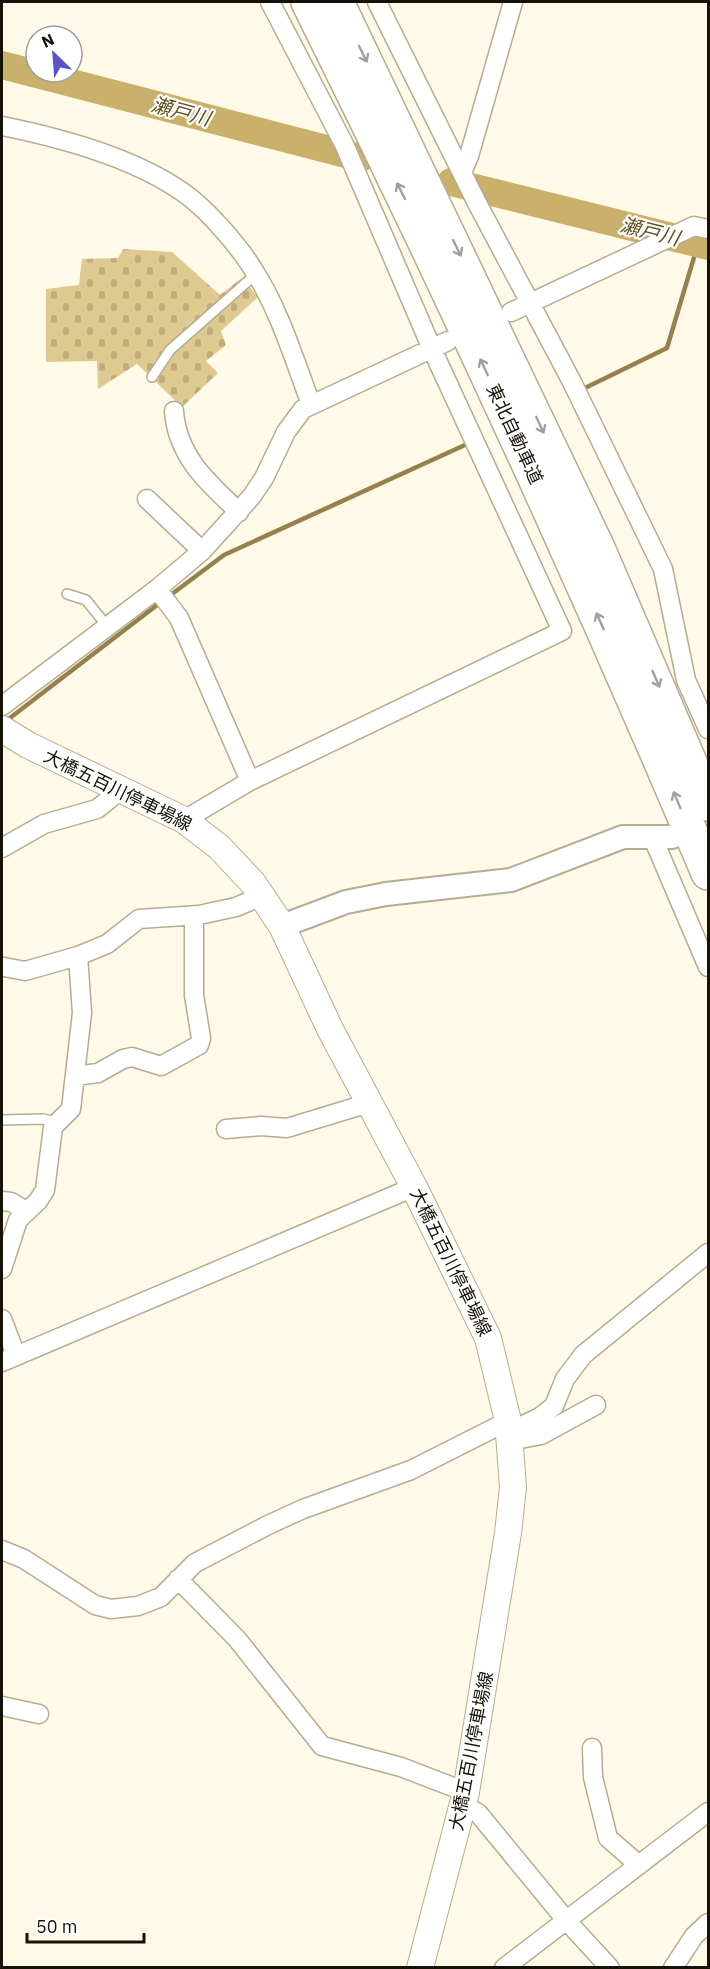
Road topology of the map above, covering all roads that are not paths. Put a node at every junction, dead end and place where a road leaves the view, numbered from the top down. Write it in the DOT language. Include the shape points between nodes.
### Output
graph roads {
  1 [pos="270,2"];
  2 [pos="308,2"];
  3 [pos="338,2"];
  4 [pos="377,2"];
  5 [pos="513,2"];
  6 [pos="2,126"];
  7 [pos="464,173"];
  8 [pos="708,229"];
  9 [pos="256,274"];
  10 [pos="529,303"];
  11 [pos="511,312"];
  12 [pos="440,345"];
  13 [pos="152,377"];
  14 [pos="311,404"];
  15 [pos="174,411"];
  16 [pos="147,499"];
  17 [pos="239,512"];
  18 [pos="202,551"];
  19 [pos="67,594"];
  20 [pos="163,596"];
  21 [pos="107,626"];
  22 [pos="2,706"];
  23 [pos="708,729"];
  24 [pos="4,730"];
  25 [pos="250,781"];
  26 [pos="122,789"];
  27 [pos="708,804"];
  28 [pos="184,820"];
  29 [pos="662,836"];
  30 [pos="2,848"];
  31 [pos="708,873"];
  32 [pos="262,896"];
  33 [pos="194,916"];
  34 [pos="282,926"];
  35 [pos="78,956"];
  36 [pos="4,967"];
  37 [pos="708,967"];
  38 [pos="75,1076"];
  39 [pos="369,1103"];
  40 [pos="2,1120"];
  41 [pos="57,1122"];
  42 [pos="226,1129"];
  43 [pos="414,1187"];
  44 [pos="2,1201"];
  45 [pos="26,1210"];
  46 [pos="708,1253"];
  47 [pos="2,1269"];
  48 [pos="2,1318"];
  49 [pos="9,1358"];
  50 [pos="596,1405"];
  51 [pos="509,1431"];
  52 [pos="2,1550"];
  53 [pos="178,1579"];
  54 [pos="2,1706"];
  55 [pos="39,1714"];
  56 [pos="592,1748"];
  57 [pos="465,1798"];
  58 [pos="708,1812"];
  59 [pos="639,1865"];
  60 [pos="566,1920"];
  61 [pos="708,1923"];
  62 [pos="420,1968"];
  63 [pos="504,1968"];
  64 [pos="610,1968"];
  65 [pos="673,1968"];
  1 -- 12 [label="street" via="348,152"];
  31 -- 2 [label="highway, 東北自動車道, one-way" via="574,560 457,307"];
  3 -- 27 [label="highway, 東北自動車道, one-way" via="598,548"];
  4 -- 7 [label="street"];
  5 -- 7 [label="street"];
  6 -- 9 [label="street" via="88,147 165,182 200,207"];
  7 -- 10 [label="street"];
  8 -- 10 [label="street" via="686,229"];
  9 -- 13 [label="lane" via="170,350"];
  9 -- 14 [label="street"];
  10 -- 11 [label="street"];
  10 -- 23 [label="street" via="663,569 686,680"];
  12 -- 14 [label="street"];
  12 -- 25 [label="street" via="562,631"];
  14 -- 17 [label="street" via="293,421 264,478"];
  15 -- 17 [label="street" via="179,442 195,468"];
  16 -- 18 [label="street"];
  17 -- 18 [label="street"];
  18 -- 20 [label="street"];
  19 -- 21 [label="lane" via="86,600"];
  20 -- 21 [label="street"];
  20 -- 25 [label="street" via="179,618"];
  21 -- 22 [label="street"];
  24 -- 26 [label="main road, 大橋五百川停車場線"];
  25 -- 28 [label="street"];
  26 -- 28 [label="main road, 大橋五百川停車場線"];
  26 -- 30 [label="street" via="97,808 44,824"];
  28 -- 32 [label="main road, 大橋五百川停車場線" via="219,847"];
  29 -- 34 [label="street" via="623,837 511,880 346,902"];
  29 -- 37 [label="street"];
  32 -- 33 [label="street" via="236,907"];
  32 -- 34 [label="main road, 大橋五百川停車場線"];
  33 -- 35 [label="street" via="139,919 107,944"];
  33 -- 38 [label="street" via="194,995 199,1045 161,1066 132,1057 98,1073"];
  34 -- 39 [label="main road, 大橋五百川停車場線"];
  35 -- 36 [label="street" via="25,971"];
  35 -- 38 [label="street" via="82,1013"];
  38 -- 41 [label="street" via="71,1108"];
  39 -- 42 [label="street" via="287,1128"];
  39 -- 43 [label="main road, 大橋五百川停車場線"];
  40 -- 41 [label="lane"];
  41 -- 45 [label="street" via="51,1131 45,1190 38,1202"];
  43 -- 49 [label="street"];
  43 -- 51 [label="main road, 大橋五百川停車場線" via="488,1338"];
  44 -- 45 [label="street"];
  45 -- 47 [label="street" via="18,1220"];
  46 -- 51 [label="street" via="582,1355 565,1379 554,1406"];
  48 -- 49 [label="street"];
  50 -- 51 [label="street" via="541,1436"];
  51 -- 53 [label="street" via="303,1509 195,1563"];
  51 -- 57 [label="main road, 大橋五百川停車場線" via="513,1487 508,1533"];
  52 -- 53 [label="street" via="24,1559 104,1608 151,1602"];
  53 -- 57 [label="street" via="237,1639 322,1746 401,1767"];
  54 -- 55 [label="street"];
  56 -- 59 [label="street" via="593,1777 608,1838"];
  57 -- 60 [label="street"];
  57 -- 62 [label="main road, 大橋五百川停車場線"];
  58 -- 59 [label="street"];
  59 -- 60 [label="street"];
  60 -- 63 [label="street"];
  60 -- 64 [label="street"];
  61 -- 65 [label="street" via="694,1936"];
}
